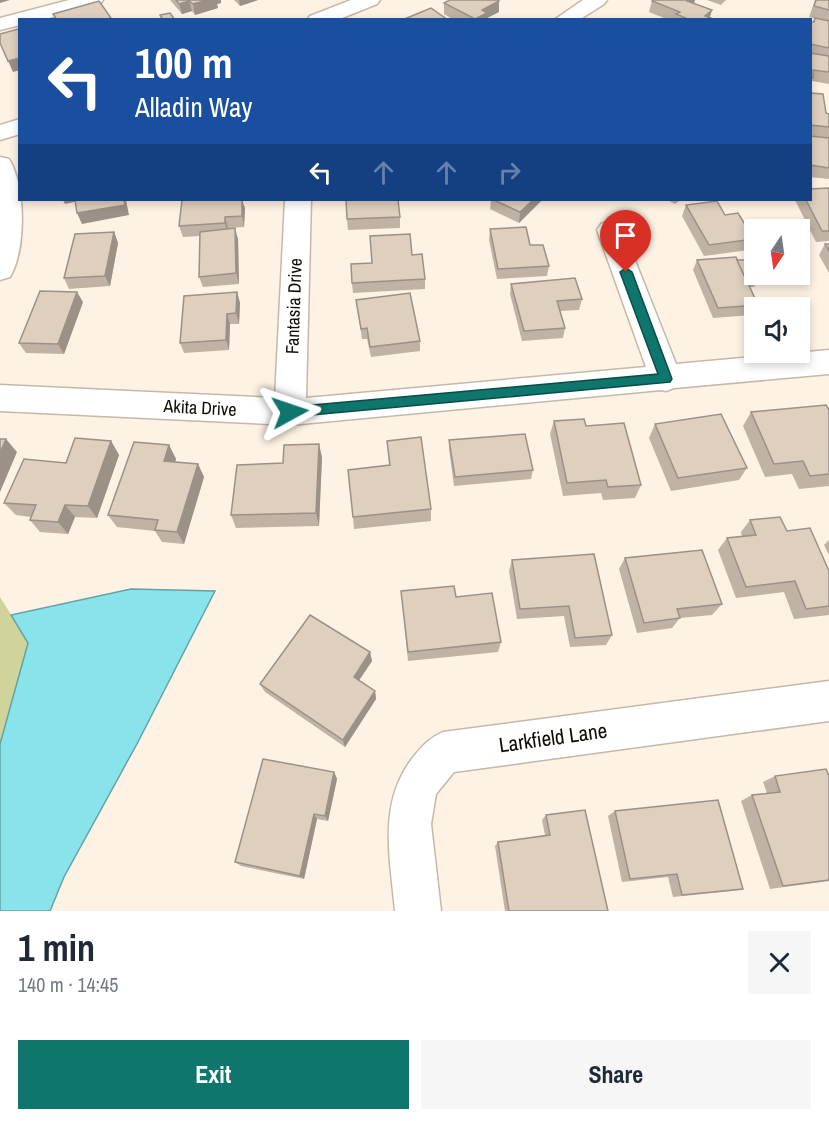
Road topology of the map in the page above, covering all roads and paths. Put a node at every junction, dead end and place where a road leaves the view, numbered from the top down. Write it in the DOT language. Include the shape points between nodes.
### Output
graph roads {
  1 [pos="93,0"];
  2 [pos="370,0"];
  3 [pos="597,0"];
  4 [pos="23,18"];
  5 [pos="322,18"];
  6 [pos="570,18"];
  7 [pos="18,19"];
  8 [pos="0,24"];
  9 [pos="18,127"];
  10 [pos="0,133"];
  11 [pos="0,165"];
  12 [pos="298,201"];
  13 [pos="610,230"];
  14 [pos="0,270"];
  15 [pos="829,362"];
  16 [pos="666,379"];
  17 [pos="0,398"];
  18 [pos="290,412"];
  19 [pos="829,700"];
  20 [pos="418,911"];
  1 -- 4 [label="street"];
  2 -- 5 [label="street"];
  3 -- 6 [label="street"];
  7 -- 8 [label="street"];
  9 -- 10 [label="street"];
  11 -- 14 [label="street" via="9,233"];
  12 -- 18 [label="street, Fantasia Drive"];
  13 -- 16 [label="street"];
  15 -- 16 [label="street, Akita Drive"];
  16 -- 18 [label="street, Akita Drive"];
  17 -- 18 [label="street, Akita Drive"];
  19 -- 20 [label="street, Larkfield Lane" via="443,753 417,785 409,824"];
}
